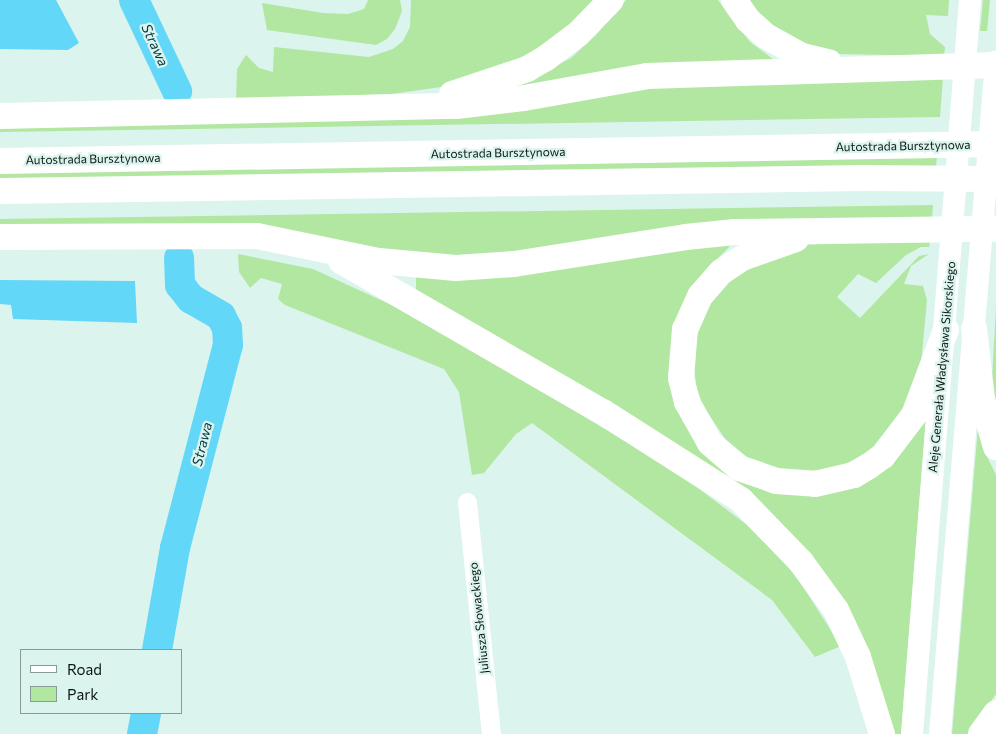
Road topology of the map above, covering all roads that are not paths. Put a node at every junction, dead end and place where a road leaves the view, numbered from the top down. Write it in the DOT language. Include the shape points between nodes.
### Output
graph roads {
  1 [pos="611,0"];
  2 [pos="734,0"];
  3 [pos="970,0"];
  4 [pos="996,61"];
  5 [pos="996,65"];
  6 [pos="870,68"];
  7 [pos="380,107"];
  8 [pos="0,116"];
  9 [pos="996,144"];
  10 [pos="0,161"];
  11 [pos="996,179"];
  12 [pos="0,191"];
  13 [pos="996,229"];
  14 [pos="836,233"];
  15 [pos="0,236"];
  16 [pos="301,245"];
  17 [pos="974,329"];
  18 [pos="946,330"];
  19 [pos="996,448"];
  20 [pos="467,502"];
  21 [pos="996,712"];
  22 [pos="490,734"];
  23 [pos="882,734"];
  24 [pos="912,734"];
  25 [pos="940,734"];
  26 [pos="981,734"];
  1 -- 7 [label="highway" via="578,34 527,69 442,97"];
  2 -- 6 [label="highway" via="748,20 766,36 794,52 828,62"];
  3 -- 18 [label="main road, Aleje Generała Władysława Sikorskiego"];
  4 -- 17 [label="main road"];
  5 -- 6 [label="highway"];
  6 -- 7 [label="highway" via="647,76 490,102"];
  7 -- 8 [label="highway"];
  9 -- 10 [label="highway, Autostrada Bursztynowa"];
  11 -- 12 [label="highway" via="862,178"];
  13 -- 14 [label="highway"];
  14 -- 16 [label="highway" via="770,231 697,236 532,262 468,268 388,262"];
  14 -- 18 [label="highway" via="776,244 742,258 721,272 691,311 681,352 681,378 698,427 723,457 756,475 796,484 815,484 854,475 883,456 914,415"];
  15 -- 16 [label="highway" via="257,236"];
  16 -- 23 [label="highway" via="402,294 603,412 741,500 801,562 836,610 858,657"];
  17 -- 19 [label="highway" via="982,399"];
  17 -- 25 [label="main road"];
  18 -- 24 [label="main road, Aleje Generała Władysława Sikorskiego"];
  20 -- 22 [label="street, Juliusza Słowackiego"];
  21 -- 26 [label="highway"];
}
